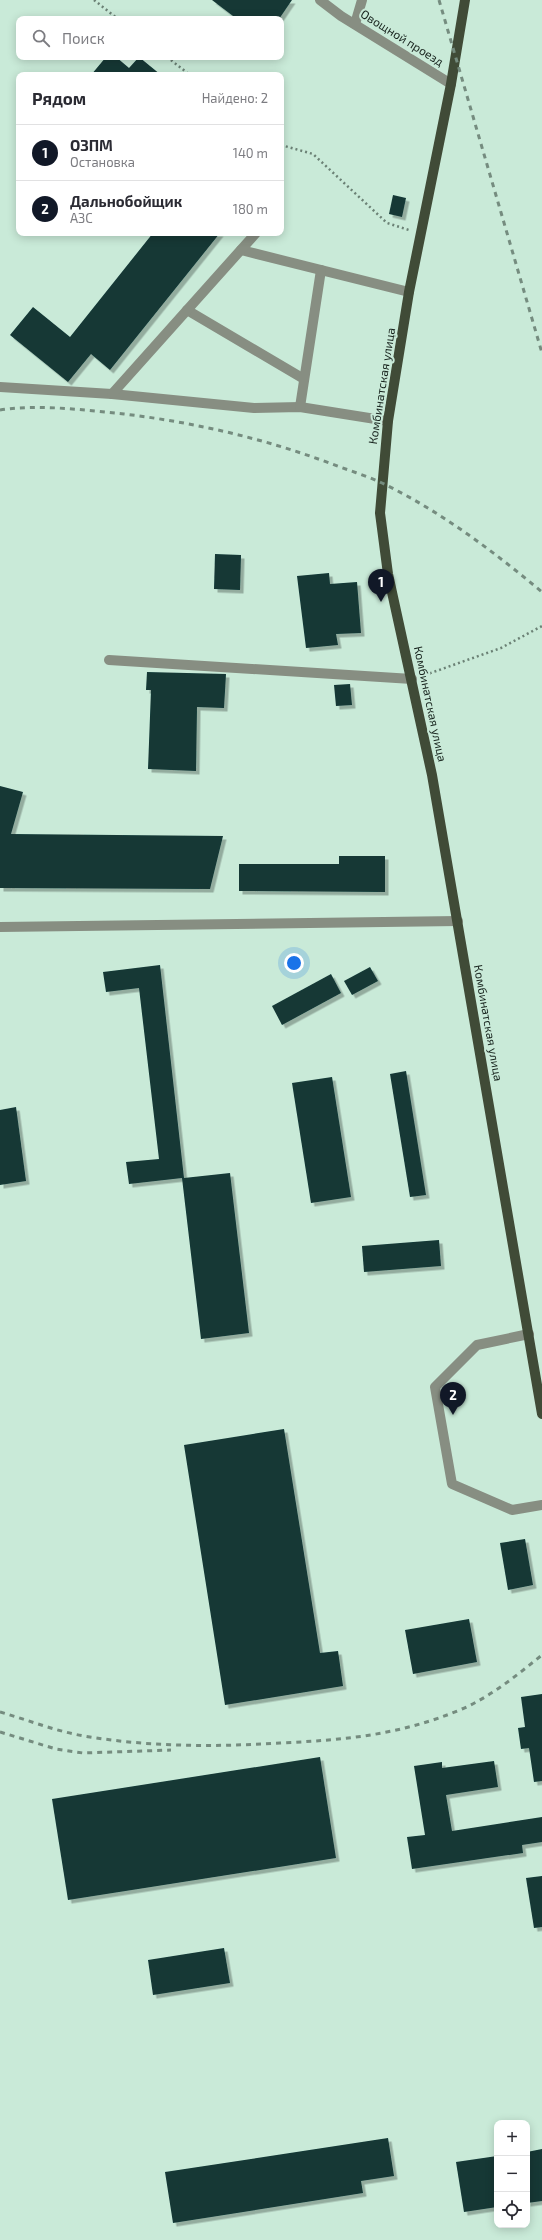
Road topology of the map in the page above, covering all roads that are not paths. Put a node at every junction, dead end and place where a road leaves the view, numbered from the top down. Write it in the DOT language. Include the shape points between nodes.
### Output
graph roads {
  1 [pos="320,0"];
  2 [pos="362,0"];
  3 [pos="465,0"];
  4 [pos="355,24"];
  5 [pos="451,84"];
  6 [pos="253,236"];
  7 [pos="241,250"];
  8 [pos="321,270"];
  9 [pos="409,292"];
  10 [pos="186,310"];
  11 [pos="304,379"];
  12 [pos="0,387"];
  13 [pos="112,394"];
  14 [pos="300,407"];
  15 [pos="388,421"];
  16 [pos="109,660"];
  17 [pos="412,679"];
  18 [pos="458,921"];
  19 [pos="0,927"];
  20 [pos="529,1334"];
  21 [pos="542,1414"];
  22 [pos="542,1505"];
  1 -- 4 [label="street, Овощной проезд"];
  2 -- 4 [label="street"];
  3 -- 5 [label="main road, Комбинатская улица"];
  4 -- 5 [label="street, Овощной проезд"];
  5 -- 9 [label="main road, Комбинатская улица"];
  6 -- 7 [label="street"];
  7 -- 8 [label="street"];
  7 -- 10 [label="street"];
  8 -- 9 [label="street"];
  8 -- 11 [label="street"];
  9 -- 15 [label="main road, Комбинатская улица"];
  10 -- 11 [label="street"];
  10 -- 13 [label="street"];
  11 -- 14 [label="street"];
  12 -- 13 [label="street"];
  13 -- 14 [label="street" via="254,408"];
  14 -- 15 [label="street"];
  15 -- 17 [label="main road, Комбинатская улица" via="380,513 397,618"];
  16 -- 17 [label="street"];
  17 -- 18 [label="main road, Комбинатская улица"];
  18 -- 19 [label="street"];
  18 -- 20 [label="main road, Комбинатская улица"];
  20 -- 21 [label="main road, Комбинатская улица"];
  20 -- 22 [label="street" via="477,1346 435,1387 452,1484 512,1510"];
}
